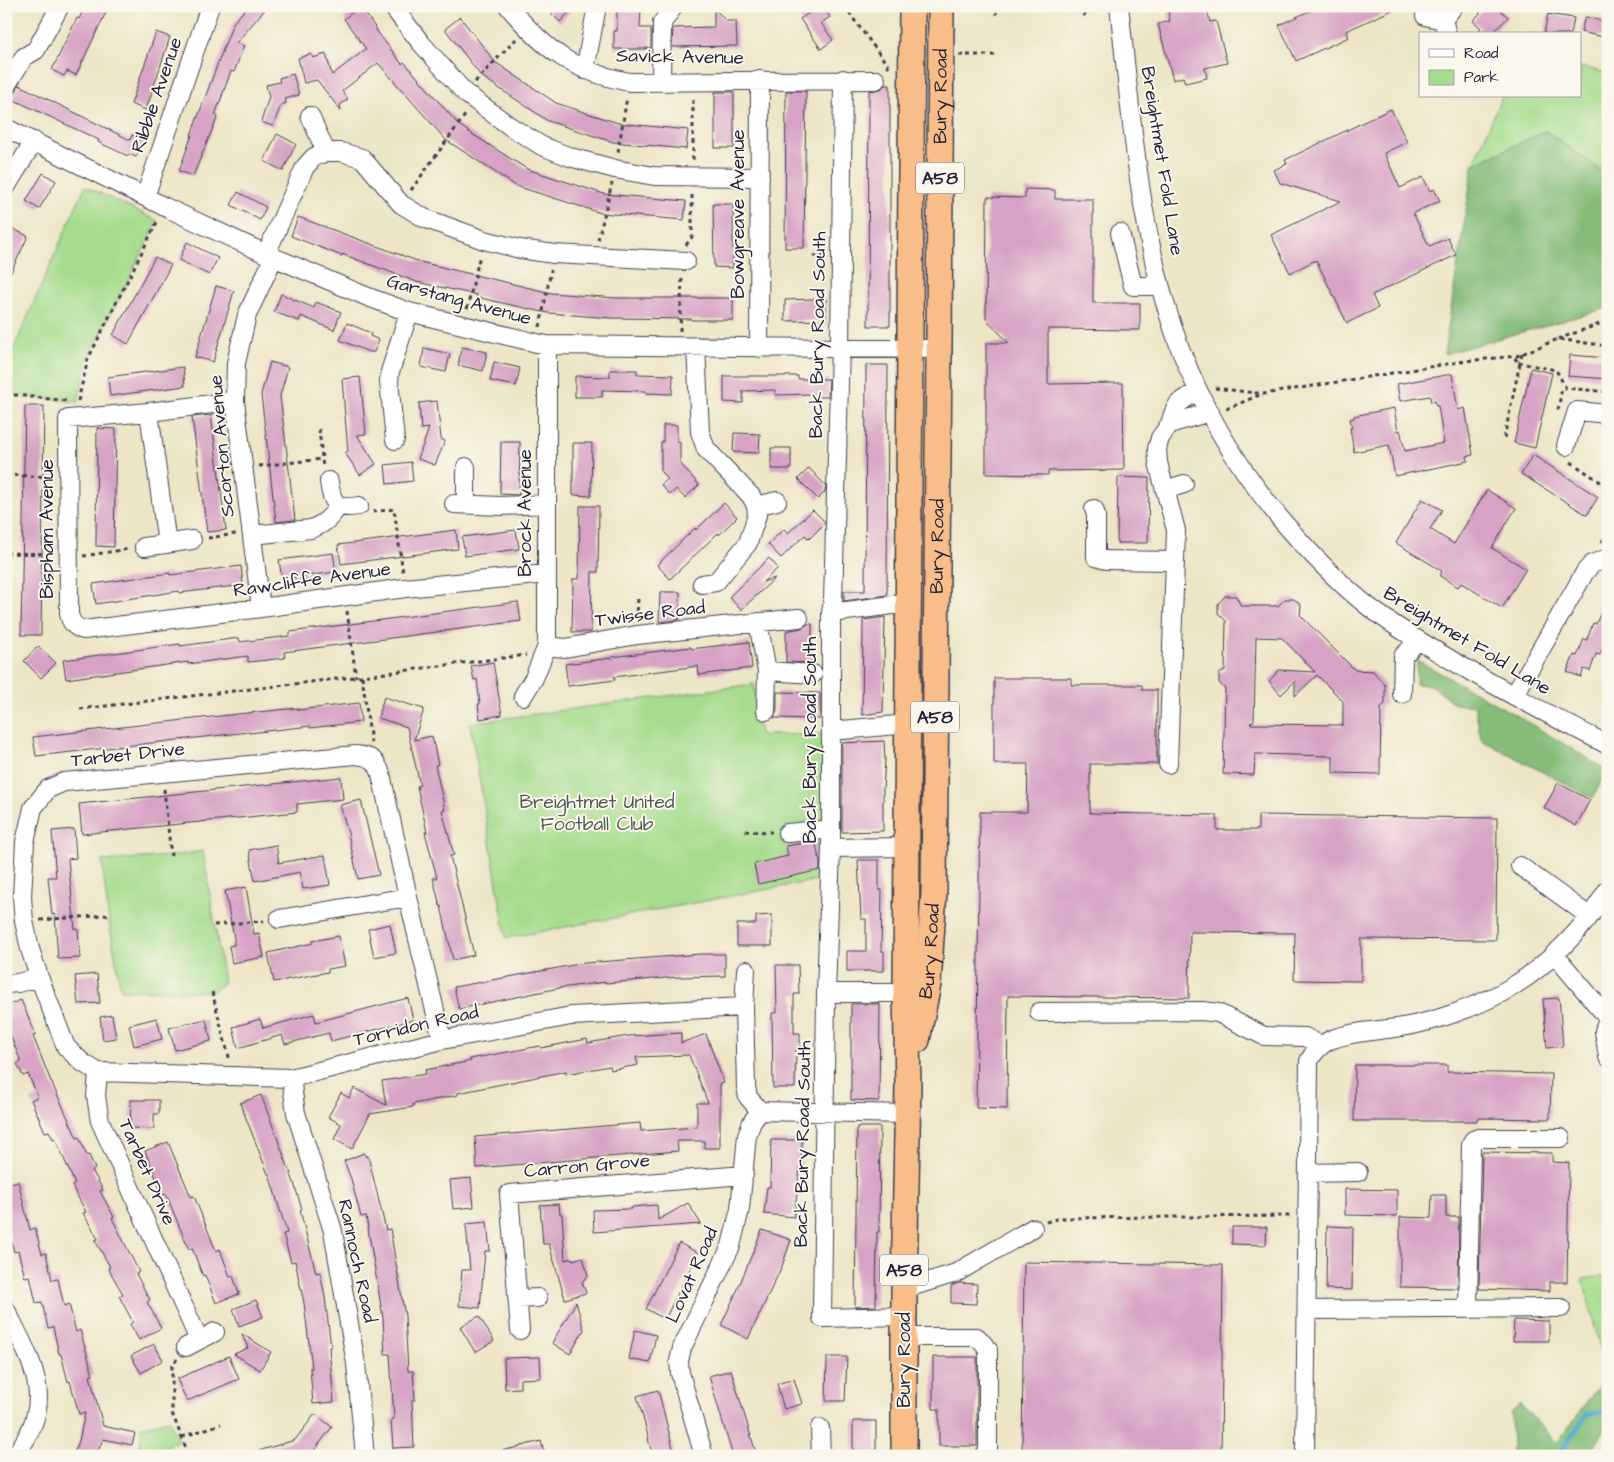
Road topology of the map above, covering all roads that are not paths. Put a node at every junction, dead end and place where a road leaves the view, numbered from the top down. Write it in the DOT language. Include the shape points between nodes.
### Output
graph roads {
  1 [pos="60,6"];
  2 [pos="210,6"];
  3 [pos="392,6"];
  4 [pos="508,6"];
  5 [pos="597,6"];
  6 [pos="674,6"];
  7 [pos="912,6"];
  8 [pos="1119,6"];
  9 [pos="1454,6"];
  10 [pos="942,7"];
  11 [pos="1425,16"];
  12 [pos="1445,27"];
  13 [pos="585,70"];
  14 [pos="843,79"];
  15 [pos="760,80"];
  16 [pos="876,80"];
  17 [pos="661,81"];
  18 [pos="6,86"];
  19 [pos="310,116"];
  20 [pos="6,128"];
  21 [pos="34,141"];
  22 [pos="326,152"];
  23 [pos="760,177"];
  24 [pos="6,187"];
  25 [pos="145,197"];
  26 [pos="1151,245"];
  27 [pos="270,256"];
  28 [pos="686,258"];
  29 [pos="1160,284"];
  30 [pos="409,312"];
  31 [pos="542,344"];
  32 [pos="688,346"];
  33 [pos="759,348"];
  34 [pos="840,348"];
  35 [pos="909,349"];
  36 [pos="939,349"];
  37 [pos="1196,387"];
  38 [pos="235,401"];
  39 [pos="1216,411"];
  40 [pos="149,412"];
  41 [pos="1608,414"];
  42 [pos="1170,424"];
  43 [pos="396,440"];
  44 [pos="1568,454"];
  45 [pos="466,467"];
  46 [pos="329,481"];
  47 [pos="1184,484"];
  48 [pos="1165,490"];
  49 [pos="777,501"];
  50 [pos="546,504"];
  51 [pos="338,506"];
  52 [pos="756,506"];
  53 [pos="363,509"];
  54 [pos="1094,510"];
  55 [pos="252,533"];
  56 [pos="192,540"];
  57 [pos="167,544"];
  58 [pos="144,547"];
  59 [pos="1608,558"];
  60 [pos="1174,561"];
  61 [pos="546,574"];
  62 [pos="711,588"];
  63 [pos="908,603"];
  64 [pos="261,608"];
  65 [pos="831,613"];
  66 [pos="799,618"];
  67 [pos="758,622"];
  68 [pos="84,630"];
  69 [pos="1418,641"];
  70 [pos="547,646"];
  71 [pos="767,672"];
  72 [pos="813,674"];
  73 [pos="1402,694"];
  74 [pos="523,696"];
  75 [pos="1514,696"];
  76 [pos="766,711"];
  77 [pos="908,724"];
  78 [pos="831,731"];
  79 [pos="1608,745"];
  80 [pos="1168,764"];
  81 [pos="787,833"];
  82 [pos="831,840"];
  83 [pos="907,847"];
  84 [pos="1520,866"];
  85 [pos="1608,889"];
  86 [pos="408,897"];
  87 [pos="1589,916"];
  88 [pos="279,919"];
  89 [pos="1554,954"];
  90 [pos="746,970"];
  91 [pos="39,977"];
  92 [pos="6,984"];
  93 [pos="826,993"];
  94 [pos="906,993"];
  95 [pos="744,1007"];
  96 [pos="1039,1012"];
  97 [pos="1608,1018"];
  98 [pos="442,1040"];
  99 [pos="1320,1046"];
  100 [pos="1608,1057"];
  101 [pos="98,1072"];
  102 [pos="291,1078"];
  103 [pos="908,1084"];
  104 [pos="760,1112"];
  105 [pos="825,1113"];
  106 [pos="908,1114"];
  107 [pos="1561,1138"];
  108 [pos="1358,1172"];
  109 [pos="1308,1173"];
  110 [pos="744,1175"];
  111 [pos="1033,1228"];
  112 [pos="904,1289"];
  113 [pos="538,1298"];
  114 [pos="518,1299"];
  115 [pos="1468,1308"];
  116 [pos="1561,1308"];
  117 [pos="6,1310"];
  118 [pos="1306,1310"];
  119 [pos="904,1326"];
  120 [pos="520,1330"];
  121 [pos="215,1332"];
  122 [pos="820,1428"];
  123 [pos="14,1456"];
  124 [pos="365,1456"];
  125 [pos="704,1456"];
  126 [pos="821,1456"];
  127 [pos="904,1456"];
  128 [pos="984,1456"];
  129 [pos="1305,1456"];
  1 -- 18 [label="street" via="36,50 24,57"];
  2 -- 25 [label="street, Ribble Avenue"];
  3 -- 23 [label="street" via="470,97 542,146 606,167 654,176"];
  4 -- 13 [label="street, Savick Avenue" via="526,28 553,52"];
  5 -- 13 [label="street"];
  6 -- 17 [label="street" via="662,23"];
  7 -- 35 [label="highway, Bury Road / A58"];
  8 -- 26 [label="street, Breightmet Fold Lane" via="1136,160"];
  9 -- 12 [label="street"];
  10 -- 36 [label="highway, Bury Road / A58"];
  11 -- 12 [label="street"];
  13 -- 17 [label="street, Savick Avenue" via="630,82"];
  14 -- 15 [label="street, Savick Avenue"];
  14 -- 16 [label="street, Savick Avenue"];
  14 -- 34 [label="street, Back Bury Road South"];
  15 -- 17 [label="street, Savick Avenue"];
  15 -- 23 [label="street, Bowgreave Avenue"];
  19 -- 22 [label="street"];
  20 -- 21 [label="street, Garstang Avenue"];
  21 -- 24 [label="street"];
  21 -- 25 [label="street, Garstang Avenue"];
  22 -- 27 [label="street, Scorton Avenue" via="314,157 306,167"];
  22 -- 28 [label="street" via="342,152 362,158 400,204 424,218 484,240 554,254"];
  23 -- 33 [label="street, Bowgreave Avenue"];
  25 -- 27 [label="street, Garstang Avenue"];
  26 -- 29 [label="street, Breightmet Fold Lane"];
  26 -- 29 [label="street" via="1122,241 1133,286"];
  27 -- 30 [label="street, Garstang Avenue"];
  27 -- 38 [label="street, Scorton Avenue" via="247,315 236,362"];
  29 -- 37 [label="street, Breightmet Fold Lane"];
  30 -- 31 [label="street, Garstang Avenue"];
  30 -- 43 [label="street" via="389,381"];
  31 -- 32 [label="street, Garstang Avenue"];
  31 -- 50 [label="street, Brock Avenue"];
  32 -- 33 [label="street, Garstang Avenue"];
  32 -- 52 [label="street" via="702,441 752,496"];
  33 -- 34 [label="street, Garstang Avenue"];
  34 -- 35 [label="street, Garstang Avenue"];
  34 -- 65 [label="street, Back Bury Road South"];
  35 -- 36 [label="street, Garstang Avenue"];
  35 -- 63 [label="highway, Bury Road / A58"];
  36 -- 103 [label="highway, Bury Road / A58" via="934,892 928,984"];
  37 -- 39 [label="street, Breightmet Fold Lane"];
  37 -- 42 [label="street" via="1178,404"];
  38 -- 40 [label="street"];
  38 -- 55 [label="street, Scorton Avenue"];
  39 -- 42 [label="street"];
  39 -- 69 [label="street, Breightmet Fold Lane" via="1229,447 1273,509 1317,561 1368,606"];
  40 -- 57 [label="street"];
  40 -- 68 [label="street, Bispham Avenue" via="68,419 70,620"];
  41 -- 44 [label="street" via="1577,411"];
  42 -- 48 [label="street" via="1157,449"];
  45 -- 50 [label="street" via="460,504"];
  46 -- 51 [label="street" via="331,495"];
  47 -- 48 [label="street"];
  48 -- 60 [label="street" via="1176,530"];
  49 -- 52 [label="street"];
  50 -- 61 [label="street, Brock Avenue"];
  51 -- 53 [label="street"];
  51 -- 55 [label="street" via="328,520 311,529"];
  52 -- 62 [label="street" via="757,515 748,543"];
  54 -- 60 [label="street" via="1096,557"];
  55 -- 64 [label="street, Scorton Avenue"];
  56 -- 57 [label="street"];
  57 -- 58 [label="street"];
  59 -- 75 [label="street" via="1592,564 1585,572"];
  60 -- 80 [label="street"];
  61 -- 64 [label="street, Rawcliffe Avenue" via="406,588"];
  61 -- 70 [label="street, Brock Avenue"];
  63 -- 65 [label="street"];
  63 -- 77 [label="highway, Bury Road / A58"];
  64 -- 68 [label="street, Rawcliffe Avenue"];
  65 -- 78 [label="street, Back Bury Road South"];
  66 -- 67 [label="street, Twisse Road"];
  67 -- 70 [label="street, Twisse Road" via="565,648"];
  67 -- 71 [label="street"];
  69 -- 73 [label="street" via="1403,656"];
  69 -- 75 [label="street, Breightmet Fold Lane"];
  70 -- 74 [label="street, Brock Avenue" via="539,681"];
  71 -- 72 [label="street"];
  71 -- 76 [label="street"];
  75 -- 79 [label="street, Breightmet Fold Lane"];
  77 -- 78 [label="street"];
  77 -- 83 [label="highway, Bury Road / A58"];
  78 -- 82 [label="street, Back Bury Road South"];
  81 -- 82 [label="street" via="821,830"];
  82 -- 83 [label="street"];
  82 -- 93 [label="street, Back Bury Road South"];
  83 -- 94 [label="highway, Bury Road / A58"];
  84 -- 87 [label="street"];
  85 -- 87 [label="street"];
  86 -- 88 [label="street"];
  86 -- 91 [label="street, Tarbet Drive" via="382,774 373,759 356,754 64,782 48,789 34,808 25,842 24,921"];
  86 -- 98 [label="street"];
  87 -- 89 [label="street"];
  89 -- 97 [label="street"];
  89 -- 99 [label="street" via="1503,992 1454,1013 1404,1027 1342,1037"];
  90 -- 95 [label="street"];
  91 -- 92 [label="street"];
  91 -- 101 [label="street, Tarbet Drive" via="66,1047 82,1063"];
  93 -- 94 [label="street"];
  93 -- 105 [label="street, Back Bury Road South"];
  94 -- 103 [label="highway, Bury Road / A58"];
  95 -- 98 [label="street, Torridon Road" via="571,1016"];
  95 -- 104 [label="street" via="746,1087 748,1097"];
  96 -- 99 [label="street" via="1203,1011 1218,1013 1264,1036 1305,1037"];
  97 -- 100 [label="street" via="1604,1030"];
  98 -- 102 [label="street, Torridon Road"];
  99 -- 109 [label="street" via="1309,1061"];
  101 -- 102 [label="street, Torridon Road"];
  101 -- 121 [label="street, Tarbet Drive" via="96,1096 100,1121 192,1343"];
  102 -- 124 [label="street, Rannoch Road" via="296,1113 333,1231 356,1364"];
  103 -- 106 [label="highway, Bury Road / A58"];
  104 -- 105 [label="street"];
  104 -- 110 [label="street, Lovat Road" via="747,1135"];
  105 -- 106 [label="street"];
  105 -- 119 [label="street, Back Bury Road South" via="822,1318"];
  106 -- 112 [label="highway, Bury Road / A58"];
  107 -- 115 [label="street" via="1473,1140"];
  108 -- 109 [label="street"];
  109 -- 118 [label="street"];
  110 -- 114 [label="street, Carron Grove" via="508,1194"];
  110 -- 125 [label="street, Lovat Road" via="731,1246 682,1348 679,1361"];
  111 -- 112 [label="street" via="956,1273"];
  112 -- 119 [label="highway, Bury Road / A58"];
  113 -- 114 [label="street"];
  114 -- 120 [label="street, Carron Grove"];
  115 -- 116 [label="street"];
  115 -- 118 [label="street"];
  117 -- 123 [label="street" via="27,1352 38,1389 38,1410 32,1428"];
  118 -- 129 [label="street"];
  119 -- 127 [label="highway, Bury Road / A58"];
  119 -- 128 [label="street" via="977,1337 988,1349 988,1452"];
  122 -- 126 [label="street"];
}
